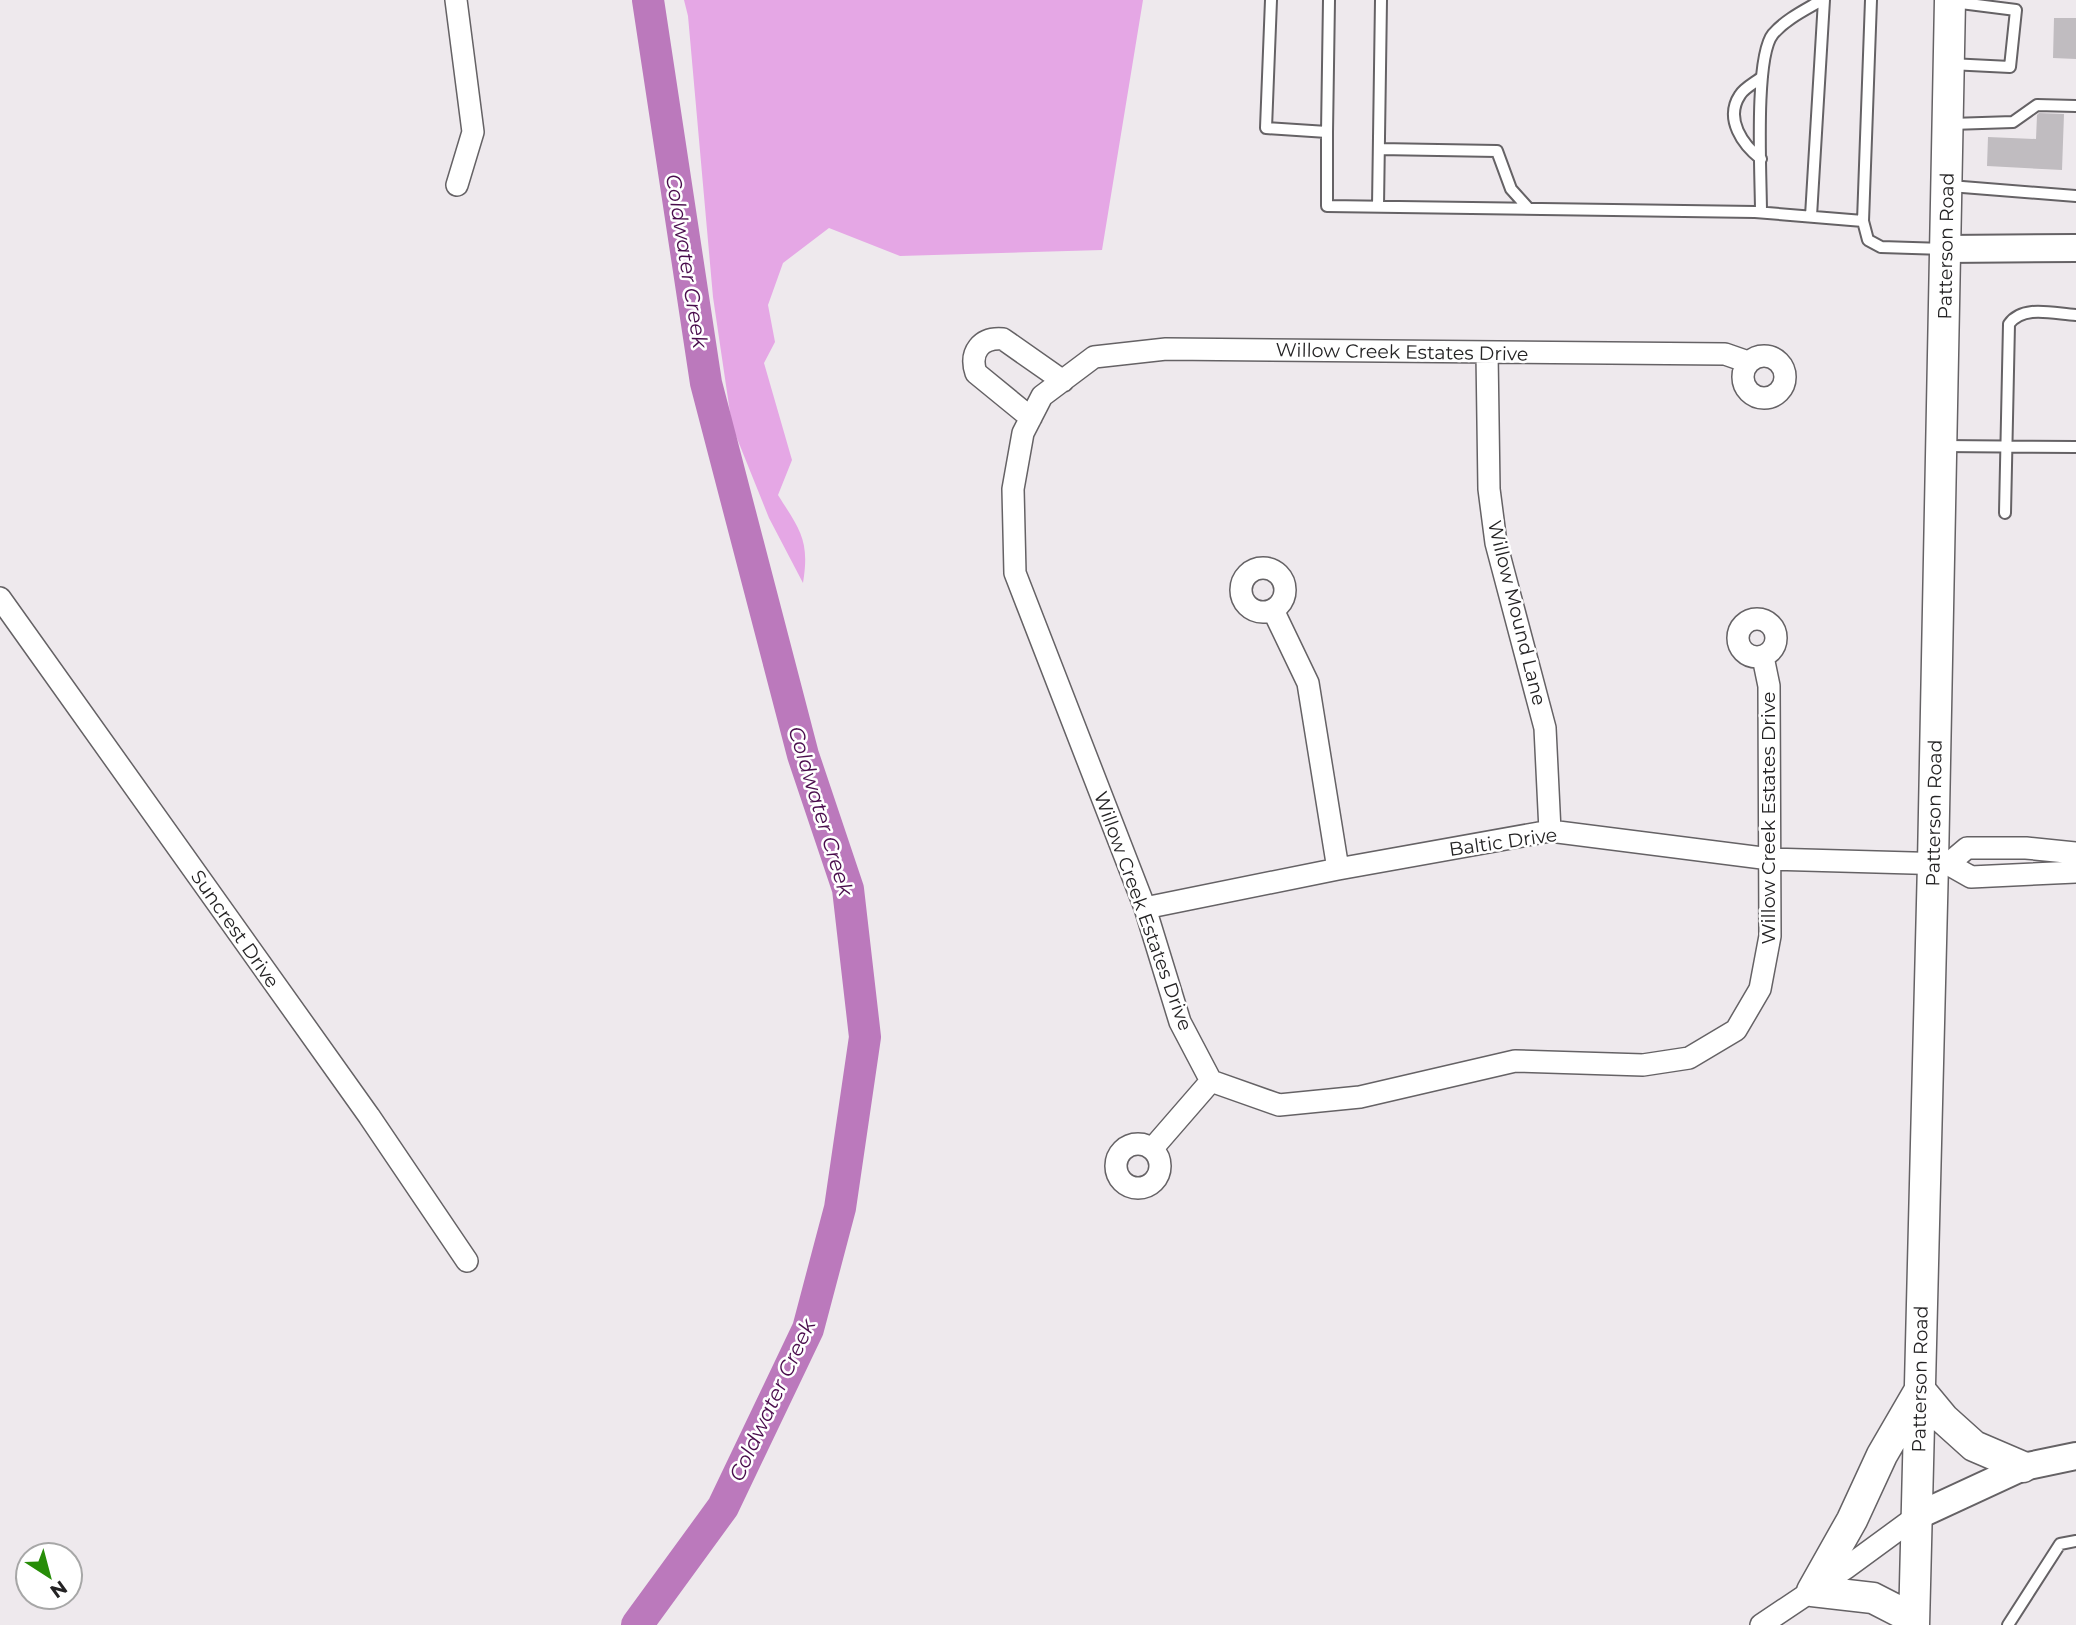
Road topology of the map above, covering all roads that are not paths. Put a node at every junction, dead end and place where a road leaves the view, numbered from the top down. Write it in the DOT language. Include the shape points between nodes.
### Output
graph roads {
  1 [pos="456,0"];
  2 [pos="1271,0"];
  3 [pos="1329,0"];
  4 [pos="1381,0"];
  5 [pos="1823,0"];
  6 [pos="1871,0"];
  7 [pos="1950,1"];
  8 [pos="1949,64"];
  9 [pos="1762,77"];
  10 [pos="2076,106"];
  11 [pos="1948,124"];
  12 [pos="1326,132"];
  13 [pos="1379,149"];
  14 [pos="1761,159"];
  15 [pos="457,185"];
  16 [pos="1947,186"];
  17 [pos="2076,196"];
  18 [pos="1378,206"];
  19 [pos="1529,209"];
  20 [pos="1761,212"];
  21 [pos="1811,216"];
  22 [pos="1863,220"];
  23 [pos="2076,240"];
  24 [pos="2076,247"];
  25 [pos="1946,249"];
  26 [pos="2076,315"];
  27 [pos="1487,353"];
  28 [pos="1748,362"];
  29 [pos="1063,381"];
  30 [pos="1031,418"];
  31 [pos="1942,446"];
  32 [pos="2006,446"];
  33 [pos="2076,447"];
  34 [pos="2005,513"];
  35 [pos="0,598"];
  36 [pos="1273,610"];
  37 [pos="1763,657"];
  38 [pos="1550,831"];
  39 [pos="2076,853"];
  40 [pos="1770,859"];
  41 [pos="1940,863"];
  42 [pos="1338,869"];
  43 [pos="2076,872"];
  44 [pos="1145,908"];
  45 [pos="1211,1081"];
  46 [pos="1152,1149"];
  47 [pos="467,1261"];
  48 [pos="1920,1390"];
  49 [pos="2076,1456"];
  50 [pos="2023,1467"];
  51 [pos="1917,1516"];
  52 [pos="2076,1541"];
  53 [pos="1812,1591"];
  54 [pos="1914,1622"];
  55 [pos="1762,1625"];
  56 [pos="2008,1625"];
  1 -- 15 [label="street" via="473,132"];
  2 -- 12 [label="lane" via="1266,128"];
  3 -- 12 [label="lane"];
  4 -- 13 [label="lane"];
  5 -- 9 [label="lane" via="1790,18 1771,36"];
  5 -- 21 [label="lane"];
  6 -- 22 [label="lane"];
  7 -- 8 [label="main road, Patterson Road"];
  7 -- 8 [label="lane" via="2016,10 2010,66"];
  8 -- 11 [label="main road, Patterson Road"];
  9 -- 14 [label="lane"];
  9 -- 14 [label="lane" via="1740,95 1734,114 1738,134"];
  10 -- 11 [label="lane" via="2037,105 2013,122"];
  11 -- 16 [label="main road, Patterson Road"];
  12 -- 18 [label="lane" via="1327,206"];
  13 -- 18 [label="lane"];
  13 -- 19 [label="lane" via="1497,151 1510,189"];
  14 -- 20 [label="lane"];
  16 -- 17 [label="lane"];
  16 -- 25 [label="main road, Patterson Road"];
  18 -- 19 [label="lane"];
  19 -- 20 [label="lane"];
  20 -- 21 [label="lane"];
  21 -- 22 [label="lane"];
  22 -- 25 [label="lane" via="1868,240 1881,247"];
  23 -- 24 [label="lane"];
  24 -- 25 [label="street"];
  25 -- 31 [label="main road, Patterson Road"];
  26 -- 32 [label="lane" via="2031,312 2020,314 2009,324"];
  27 -- 28 [label="street, Willow Creek Estates Drive" via="1725,354"];
  27 -- 29 [label="street, Willow Creek Estates Drive" via="1166,349 1094,357"];
  27 -- 38 [label="street, Willow Mound Lane" via="1489,489 1496,543 1545,728"];
  29 -- 30 [label="street, Willow Creek Estates Drive" via="1042,396"];
  29 -- 30 [label="street" via="1003,339 993,338 978,347 973,355 975,373"];
  30 -- 44 [label="street, Willow Creek Estates Drive" via="1023,433 1013,489 1015,573"];
  31 -- 32 [label="lane"];
  31 -- 41 [label="main road, Patterson Road"];
  32 -- 33 [label="lane"];
  32 -- 34 [label="lane"];
  35 -- 47 [label="street, Suncrest Drive"];
  36 -- 42 [label="street" via="1308,683"];
  37 -- 40 [label="street, Willow Creek Estates Drive" via="1769,686"];
  38 -- 40 [label="street, Baltic Drive"];
  38 -- 42 [label="street, Baltic Drive"];
  39 -- 41 [label="street" via="1967,848"];
  40 -- 41 [label="street, Baltic Drive"];
  40 -- 45 [label="street, Willow Creek Estates Drive" via="1770,936 1760,989 1736,1031 1689,1058 1643,1065 1515,1061 1360,1097 1279,1105"];
  41 -- 43 [label="street, Baltic Drive" via="1971,877"];
  41 -- 48 [label="main road, Patterson Road"];
  42 -- 44 [label="street, Baltic Drive"];
  44 -- 45 [label="street, Willow Creek Estates Drive" via="1180,1022"];
  45 -- 46 [label="street"];
  48 -- 50 [label="main road" via="1974,1446"];
  48 -- 51 [label="main road, Patterson Road"];
  48 -- 53 [label="main road"];
  49 -- 50 [label="street"];
  50 -- 51 [label="street"];
  51 -- 53 [label="street"];
  51 -- 54 [label="main road, Patterson Road"];
  52 -- 56 [label="lane" via="2060,1544"];
  53 -- 54 [label="main road" via="1873,1598"];
  53 -- 55 [label="street"];
}
